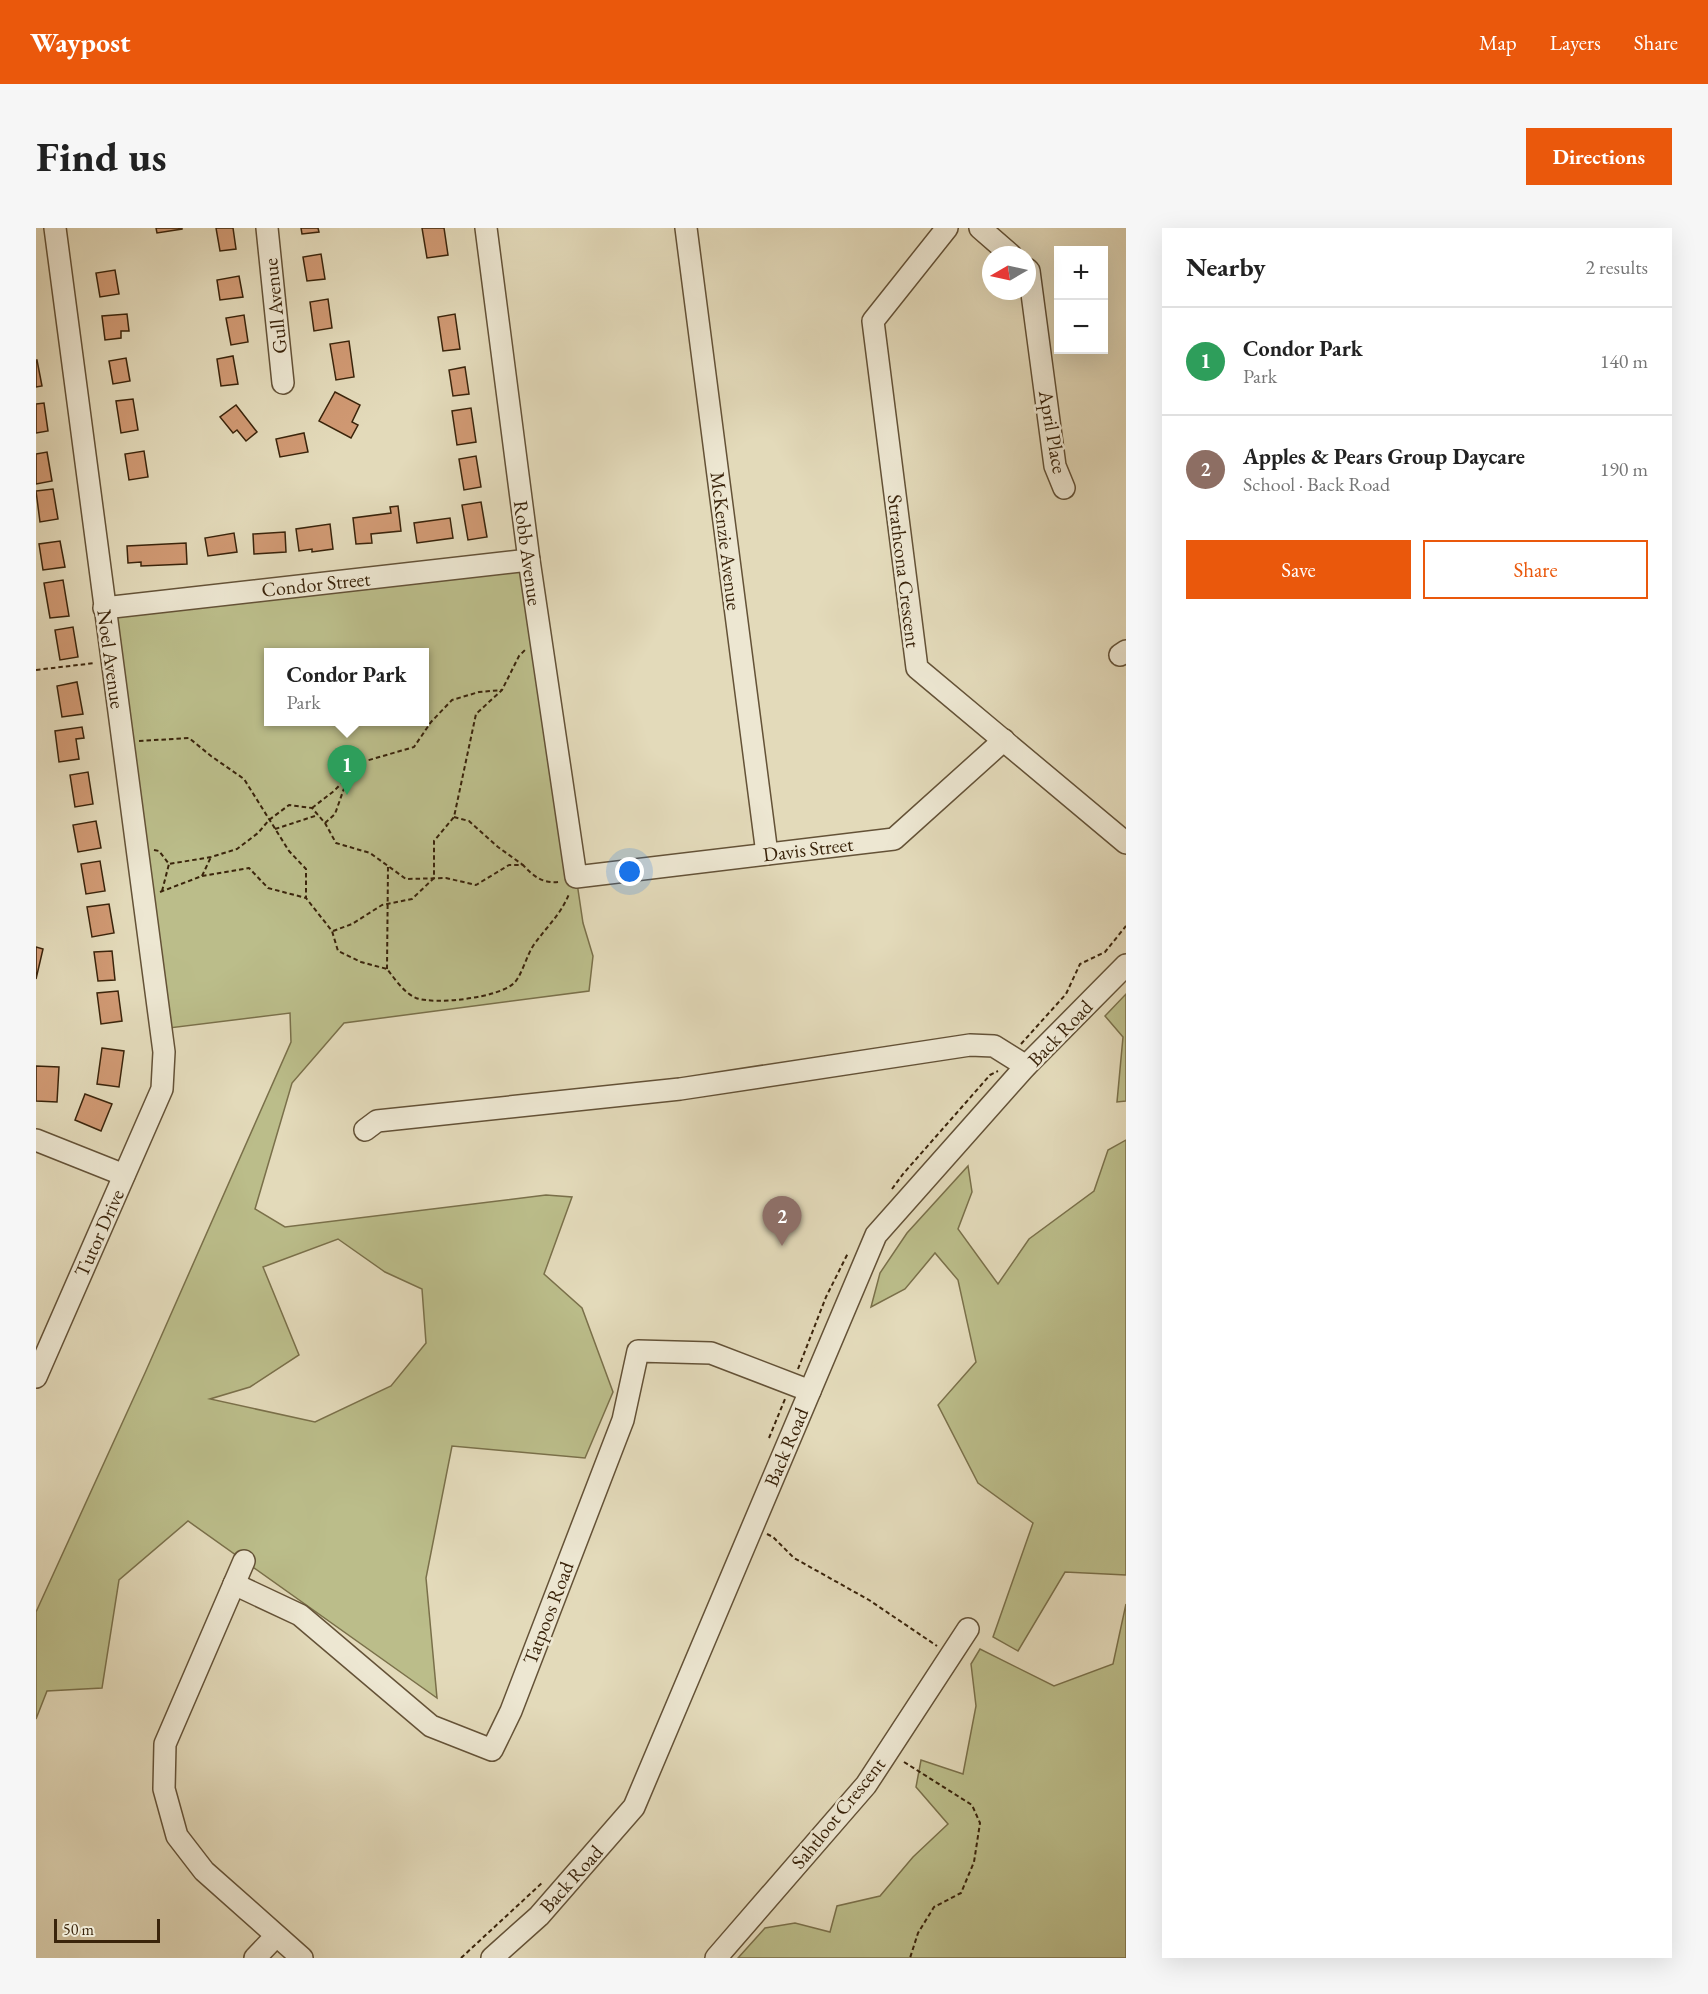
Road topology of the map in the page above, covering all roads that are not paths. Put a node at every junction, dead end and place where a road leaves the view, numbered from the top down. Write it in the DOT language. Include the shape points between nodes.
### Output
graph roads {
  1 [pos="55,228"];
  2 [pos="267,228"];
  3 [pos="486,228"];
  4 [pos="686,228"];
  5 [pos="947,228"];
  6 [pos="980,228"];
  7 [pos="1001,246"];
  8 [pos="1033,300"];
  9 [pos="283,383"];
  10 [pos="1064,488"];
  11 [pos="529,560"];
  12 [pos="104,608"];
  13 [pos="1004,740"];
  14 [pos="1126,843"];
  15 [pos="766,854"];
  16 [pos="576,877"];
  17 [pos="1126,965"];
  18 [pos="1026,1066"];
  19 [pos="162,1089"];
  20 [pos="365,1130"];
  21 [pos="36,1140"];
  22 [pos="124,1175"];
  23 [pos="36,1377"];
  24 [pos="801,1387"];
  25 [pos="244,1561"];
  26 [pos="234,1584"];
  27 [pos="968,1629"];
  28 [pos="276,1936"];
  29 [pos="255,1958"];
  30 [pos="302,1958"];
  31 [pos="492,1958"];
  32 [pos="716,1958"];
  1 -- 12 [label="street, Noel Avenue"];
  2 -- 9 [label="street, Gull Avenue"];
  3 -- 11 [label="street, Robb Avenue"];
  4 -- 15 [label="street, McKenzie Avenue"];
  5 -- 13 [label="street, Strathcona Crescent" via="873,321 917,668"];
  6 -- 7 [label="street"];
  8 -- 10 [label="street, April Place" via="1055,466"];
  11 -- 12 [label="street, Condor Street"];
  11 -- 16 [label="street, Robb Avenue"];
  12 -- 19 [label="street, Noel Avenue" via="137,846 153,896 164,1052"];
  13 -- 14 [label="street, Strathcona Crescent"];
  13 -- 15 [label="street, Davis Street" via="894,839"];
  15 -- 16 [label="street, Davis Street"];
  17 -- 18 [label="street, Back Road"];
  18 -- 20 [label="street" via="994,1046 970,1045 680,1089 377,1121"];
  18 -- 24 [label="street, Back Road" via="876,1235"];
  19 -- 22 [label="street, Tutor Drive"];
  21 -- 22 [label="street"];
  22 -- 23 [label="street, Tutor Drive"];
  24 -- 26 [label="street, Tatpoos Road" via="711,1353 638,1351 623,1420 511,1711 492,1750 431,1726 300,1615"];
  24 -- 31 [label="street, Back Road" via="753,1527 634,1807 539,1916"];
  25 -- 26 [label="street"];
  26 -- 28 [label="street" via="165,1743 164,1789 177,1836 204,1871"];
  27 -- 32 [label="street, Sahtloot Crescent" via="866,1785"];
  28 -- 29 [label="street"];
  28 -- 30 [label="street"];
}
